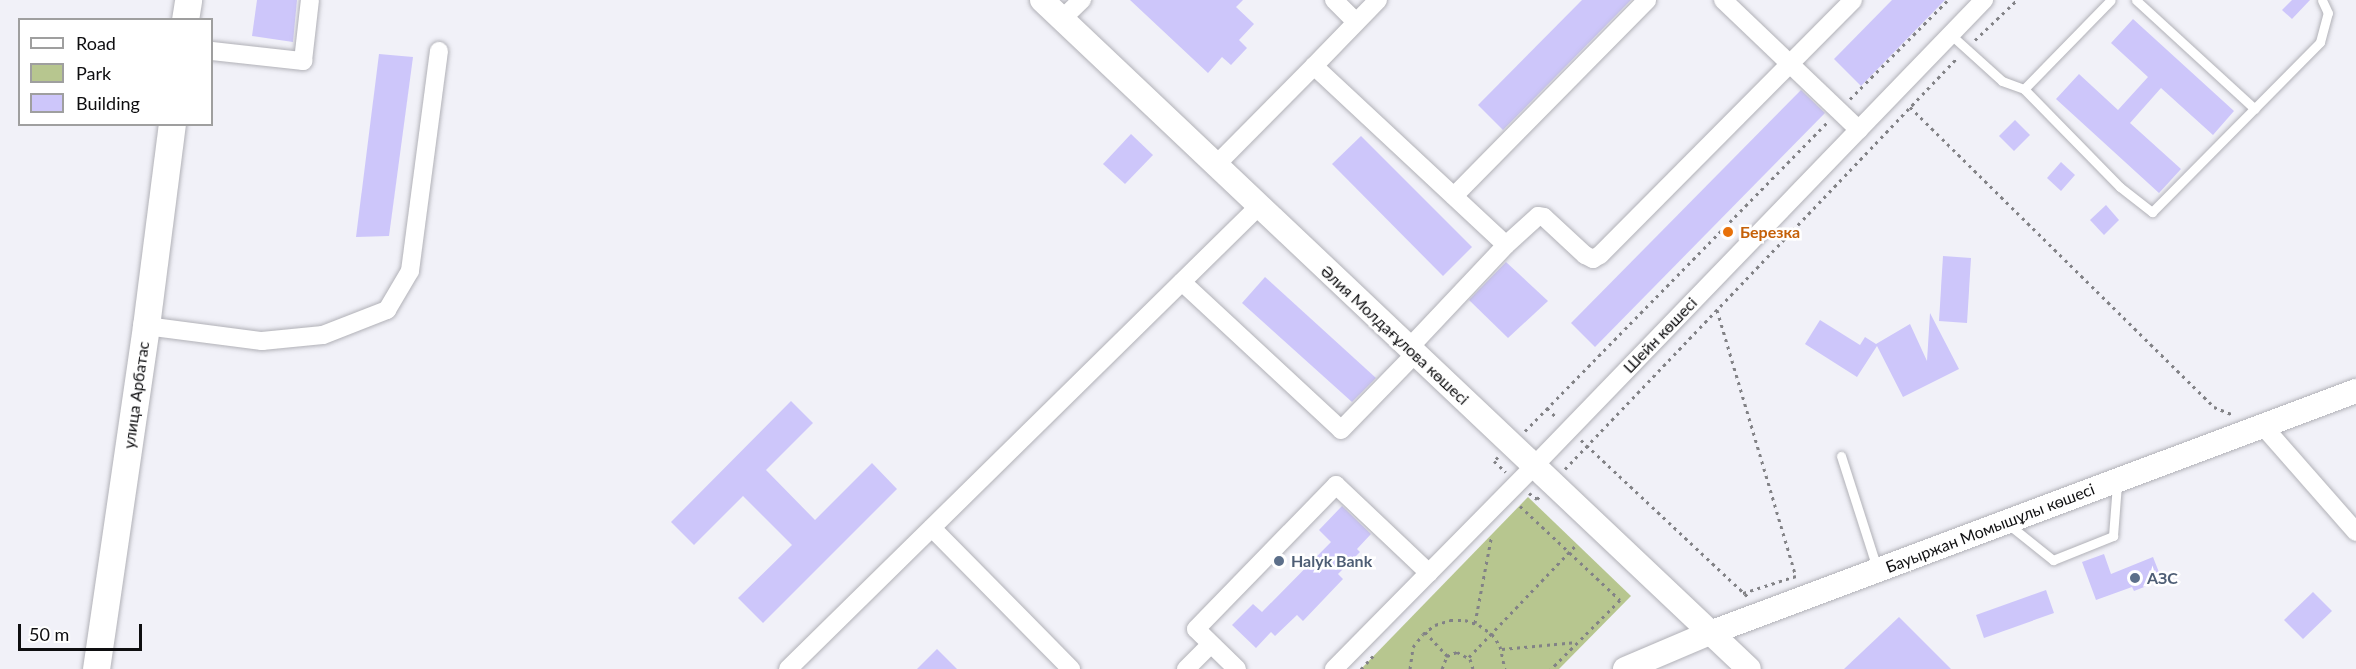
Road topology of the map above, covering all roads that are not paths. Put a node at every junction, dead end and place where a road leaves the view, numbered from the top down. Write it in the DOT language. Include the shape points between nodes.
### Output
graph roads {
  1 [pos="188,0"];
  2 [pos="310,0"];
  3 [pos="1042,0"];
  4 [pos="1082,0"];
  5 [pos="1334,0"];
  6 [pos="1378,0"];
  7 [pos="1647,0"];
  8 [pos="1723,0"];
  9 [pos="1853,0"];
  10 [pos="1984,0"];
  11 [pos="2111,0"];
  12 [pos="2136,0"];
  13 [pos="2322,0"];
  14 [pos="185,18"];
  15 [pos="1062,20"];
  16 [pos="1356,22"];
  17 [pos="1950,34"];
  18 [pos="213,51"];
  19 [pos="439,51"];
  20 [pos="1790,65"];
  21 [pos="1314,66"];
  22 [pos="2024,89"];
  23 [pos="2255,109"];
  24 [pos="172,126"];
  25 [pos="1858,130"];
  26 [pos="1216,165"];
  27 [pos="1454,196"];
  28 [pos="1259,206"];
  29 [pos="1506,245"];
  30 [pos="1182,282"];
  31 [pos="146,326"];
  32 [pos="1412,351"];
  33 [pos="2356,391"];
  34 [pos="2263,426"];
  35 [pos="1841,456"];
  36 [pos="1535,477"];
  37 [pos="2117,480"];
  38 [pos="2006,522"];
  39 [pos="932,528"];
  40 [pos="2356,532"];
  41 [pos="1878,570"];
  42 [pos="1429,573"];
  43 [pos="1710,633"];
  44 [pos="1211,644"];
  45 [pos="97,668"];
  46 [pos="788,669"];
  47 [pos="1071,669"];
  48 [pos="1186,669"];
  49 [pos="1236,669"];
  50 [pos="1334,669"];
  51 [pos="1625,669"];
  52 [pos="1749,669"];
  1 -- 14 [label="main road"];
  2 -- 18 [label="street" via="303,61"];
  3 -- 15 [label="street, Әлия Молдағұлова көшесі"];
  4 -- 15 [label="street"];
  5 -- 16 [label="street"];
  6 -- 16 [label="street"];
  7 -- 27 [label="street"];
  8 -- 20 [label="street"];
  9 -- 20 [label="street"];
  10 -- 17 [label="street, Шейн көшесі"];
  11 -- 22 [label="lane"];
  12 -- 23 [label="lane"];
  13 -- 23 [label="lane" via="2328,13 2320,42"];
  15 -- 26 [label="street, Әлия Молдағұлова көшесі"];
  16 -- 21 [label="street"];
  17 -- 22 [label="lane" via="2002,81"];
  17 -- 25 [label="street, Шейн көшесі"];
  19 -- 31 [label="street" via="410,271 387,310 323,335 262,340"];
  20 -- 25 [label="street"];
  20 -- 29 [label="street" via="1600,255 1593,259 1585,255 1544,217 1538,216"];
  21 -- 26 [label="street"];
  21 -- 27 [label="street"];
  22 -- 23 [label="lane" via="2120,187 2151,212"];
  24 -- 31 [label="main road, улица Арбатас"];
  25 -- 36 [label="street, Шейн көшесі" via="1569,430"];
  26 -- 28 [label="street, Әлия Молдағұлова көшесі"];
  27 -- 29 [label="street"];
  28 -- 30 [label="street"];
  28 -- 32 [label="street, Әлия Молдағұлова көшесі"];
  29 -- 32 [label="street"];
  30 -- 32 [label="street" via="1341,430"];
  30 -- 39 [label="street"];
  31 -- 45 [label="main road, улица Арбатас"];
  32 -- 36 [label="street, Әлия Молдағұлова көшесі" via="1511,445"];
  33 -- 34 [label="street, Бауыржан Момышұлы көшесі"];
  34 -- 37 [label="street, Бауыржан Момышұлы көшесі"];
  34 -- 40 [label="street"];
  35 -- 41 [label="lane"];
  36 -- 42 [label="street, Шейн көшесі"];
  36 -- 43 [label="street, Әлия Молдағұлова көшесі"];
  37 -- 38 [label="street, Бауыржан Момышұлы көшесі"];
  37 -- 38 [label="lane" via="2113,536 2053,560"];
  38 -- 41 [label="street, Бауыржан Момышұлы көшесі"];
  39 -- 46 [label="street"];
  39 -- 47 [label="street"];
  41 -- 43 [label="street, Бауыржан Момышұлы көшесі"];
  42 -- 44 [label="street" via="1336,485 1196,629"];
  42 -- 50 [label="street, Шейн көшесі"];
  43 -- 51 [label="street, Бауыржан Момышұлы көшесі"];
  43 -- 52 [label="street, Әлия Молдағұлова көшесі"];
  44 -- 48 [label="street"];
  44 -- 49 [label="street"];
}
